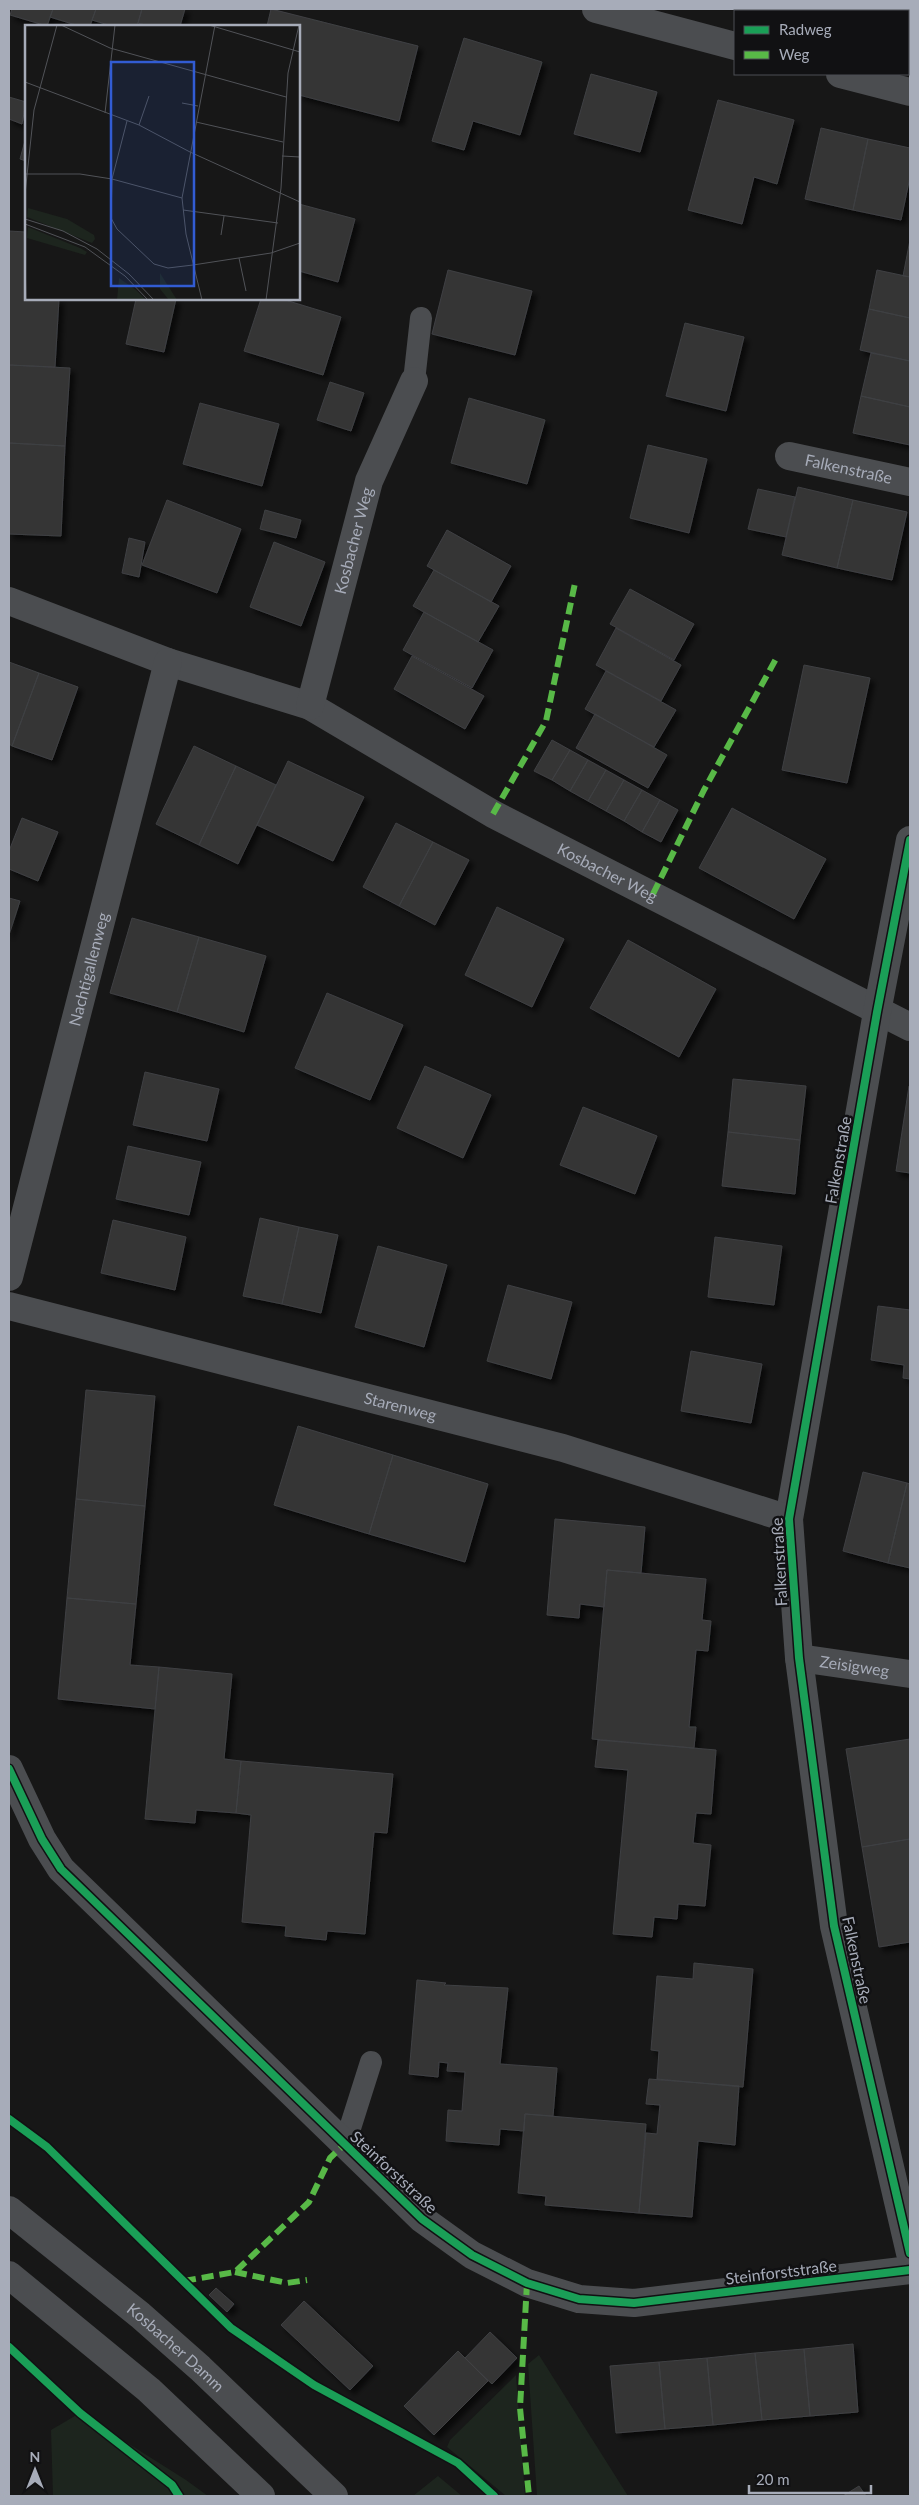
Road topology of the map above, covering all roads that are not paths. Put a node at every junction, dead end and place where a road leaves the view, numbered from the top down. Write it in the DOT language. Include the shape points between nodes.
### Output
graph roads {
  1 [pos="596,9"];
  2 [pos="734,46"];
  3 [pos="844,75"];
  4 [pos="910,92"];
  5 [pos="421,318"];
  6 [pos="414,381"];
  7 [pos="789,456"];
  8 [pos="910,482"];
  9 [pos="9,601"];
  10 [pos="168,662"];
  11 [pos="310,706"];
  12 [pos="910,840"];
  13 [pos="877,1012"];
  14 [pos="910,1027"];
  15 [pos="9,1278"];
  16 [pos="9,1306"];
  17 [pos="789,1518"];
  18 [pos="799,1658"];
  19 [pos="910,1674"];
  20 [pos="9,1769"];
  21 [pos="371,2062"];
  22 [pos="345,2144"];
  23 [pos="9,2210"];
  24 [pos="910,2253"];
  25 [pos="910,2270"];
  26 [pos="9,2275"];
  27 [pos="261,2496"];
  28 [pos="334,2496"];
  1 -- 2 [label="street"];
  3 -- 4 [label="street"];
  5 -- 6 [label="lane"];
  6 -- 11 [label="street, Kosbacher Weg" via="369,481"];
  7 -- 8 [label="street, Falkenstraße"];
  9 -- 10 [label="street, Kosbacher Weg"];
  10 -- 11 [label="street, Kosbacher Weg"];
  10 -- 15 [label="street, Nachtigallenweg"];
  11 -- 13 [label="street, Kosbacher Weg" via="492,814"];
  12 -- 13 [label="street, Falkenstraße"];
  13 -- 14 [label="street, Kosbacher Weg"];
  13 -- 17 [label="street, Falkenstraße"];
  16 -- 17 [label="street, Starenweg" via="564,1448"];
  17 -- 18 [label="street, Falkenstraße"];
  18 -- 19 [label="street, Zeisigweg"];
  18 -- 24 [label="street, Falkenstraße" via="834,1926"];
  20 -- 22 [label="street, Steinforststraße" via="42,1839 61,1869"];
  21 -- 22 [label="lane"];
  22 -- 25 [label="street, Steinforststraße" via="422,2219 472,2255 527,2282 579,2299 634,2303"];
  23 -- 28 [label="street, Kosbacher Damm" via="194,2362"];
  26 -- 27 [label="street" via="149,2390"];
}
